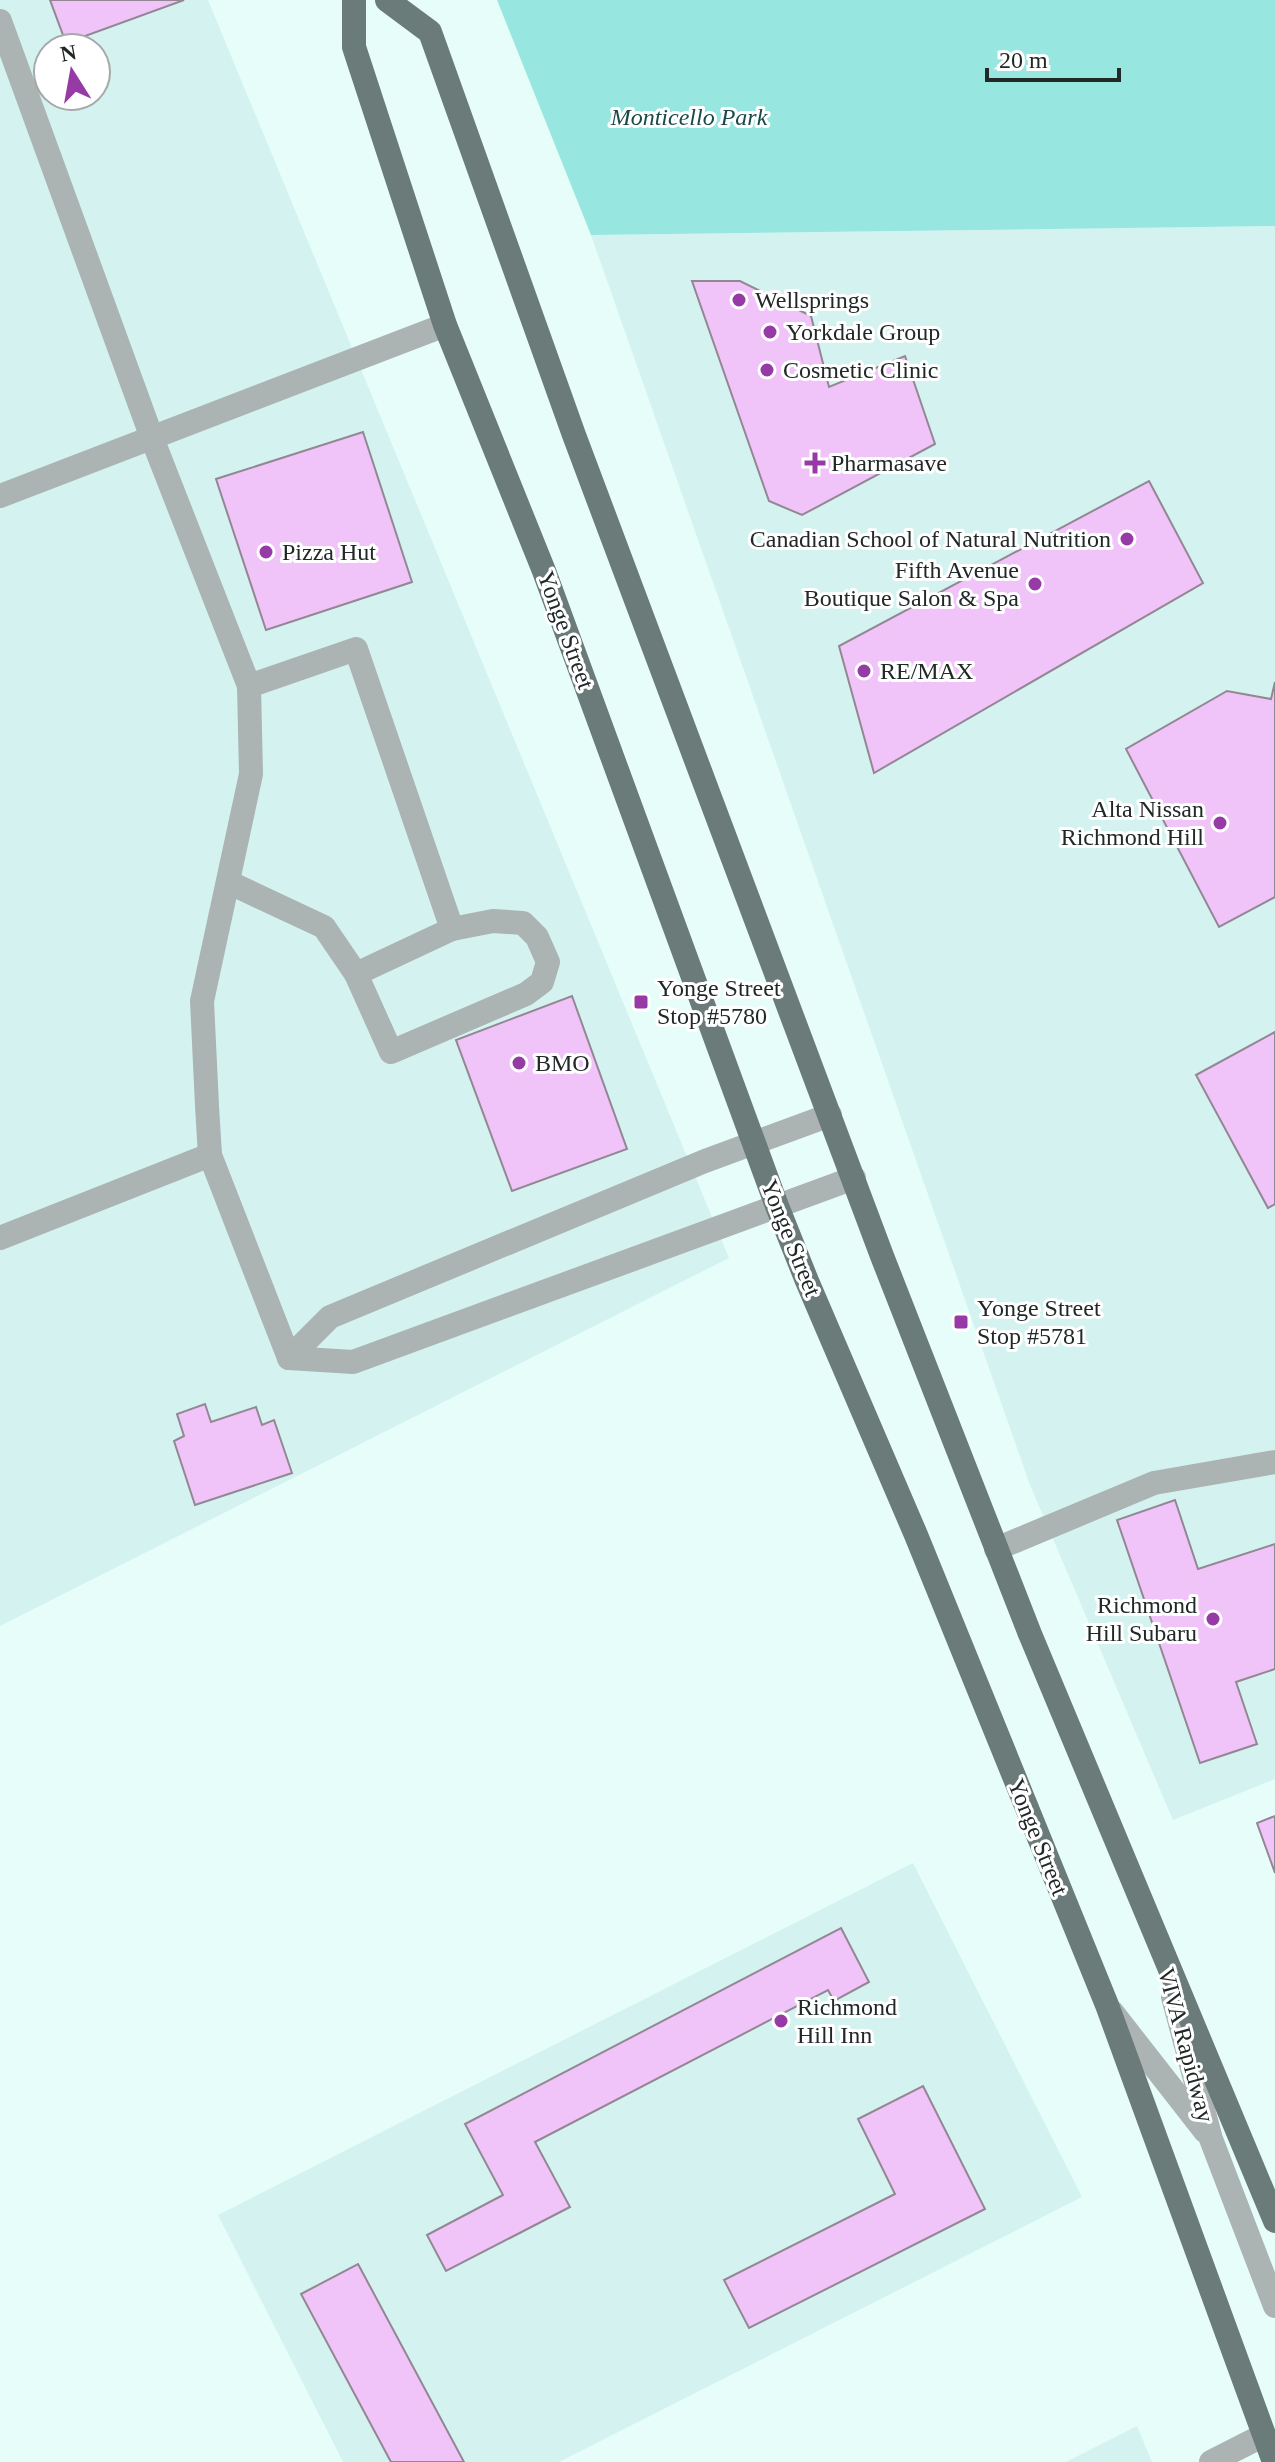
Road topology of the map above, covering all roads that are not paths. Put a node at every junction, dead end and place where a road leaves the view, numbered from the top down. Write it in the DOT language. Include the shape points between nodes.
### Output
graph roads {
  1 [pos="354,0"];
  2 [pos="387,0"];
  3 [pos="0,21"];
  4 [pos="445,325"];
  5 [pos="152,438"];
  6 [pos="0,496"];
  7 [pos="249,686"];
  8 [pos="228,882"];
  9 [pos="452,929"];
  10 [pos="356,974"];
  11 [pos="830,1115"];
  12 [pos="754,1144"];
  13 [pos="210,1155"];
  14 [pos="854,1178"];
  15 [pos="777,1206"];
  16 [pos="0,1238"];
  17 [pos="289,1358"];
  18 [pos="1275,1462"];
  19 [pos="996,1549"];
  20 [pos="1161,1950"];
  21 [pos="1107,2005"];
  22 [pos="1211,2139"];
  23 [pos="1275,2221"];
  24 [pos="1275,2306"];
  25 [pos="1264,2435"];
  26 [pos="1211,2462"];
  27 [pos="1274,2462"];
  1 -- 4 [label="main road, Yonge Street" via="354,47"];
  2 -- 11 [label="main road" via="430,32 574,435"];
  3 -- 5 [label="lane"];
  4 -- 5 [label="lane"];
  4 -- 12 [label="main road, Yonge Street" via="544,571"];
  5 -- 6 [label="lane"];
  5 -- 7 [label="lane"];
  7 -- 8 [label="lane" via="251,774"];
  7 -- 9 [label="lane" via="356,649"];
  8 -- 10 [label="lane" via="324,927"];
  8 -- 13 [label="lane" via="202,1001"];
  9 -- 10 [label="lane"];
  9 -- 10 [label="lane" via="493,921 523,923 537,937 548,962 542,982 526,994 391,1052"];
  11 -- 12 [label="lane"];
  11 -- 14 [label="main road"];
  12 -- 15 [label="main road, Yonge Street"];
  12 -- 17 [label="lane" via="330,1317"];
  13 -- 16 [label="lane"];
  13 -- 17 [label="lane"];
  14 -- 15 [label="lane"];
  14 -- 19 [label="main road"];
  15 -- 17 [label="lane" via="353,1362"];
  15 -- 21 [label="main road, Yonge Street"];
  18 -- 19 [label="lane" via="1154,1483"];
  19 -- 20 [label="main road"];
  20 -- 22 [label="lane, VIVA Rapidway"];
  20 -- 23 [label="main road"];
  21 -- 22 [label="lane, VIVA Rapidway"];
  21 -- 25 [label="main road, Yonge Street"];
  22 -- 24 [label="lane, VIVA Rapidway"];
  25 -- 26 [label="lane"];
  25 -- 27 [label="main road, Yonge Street"];
}
